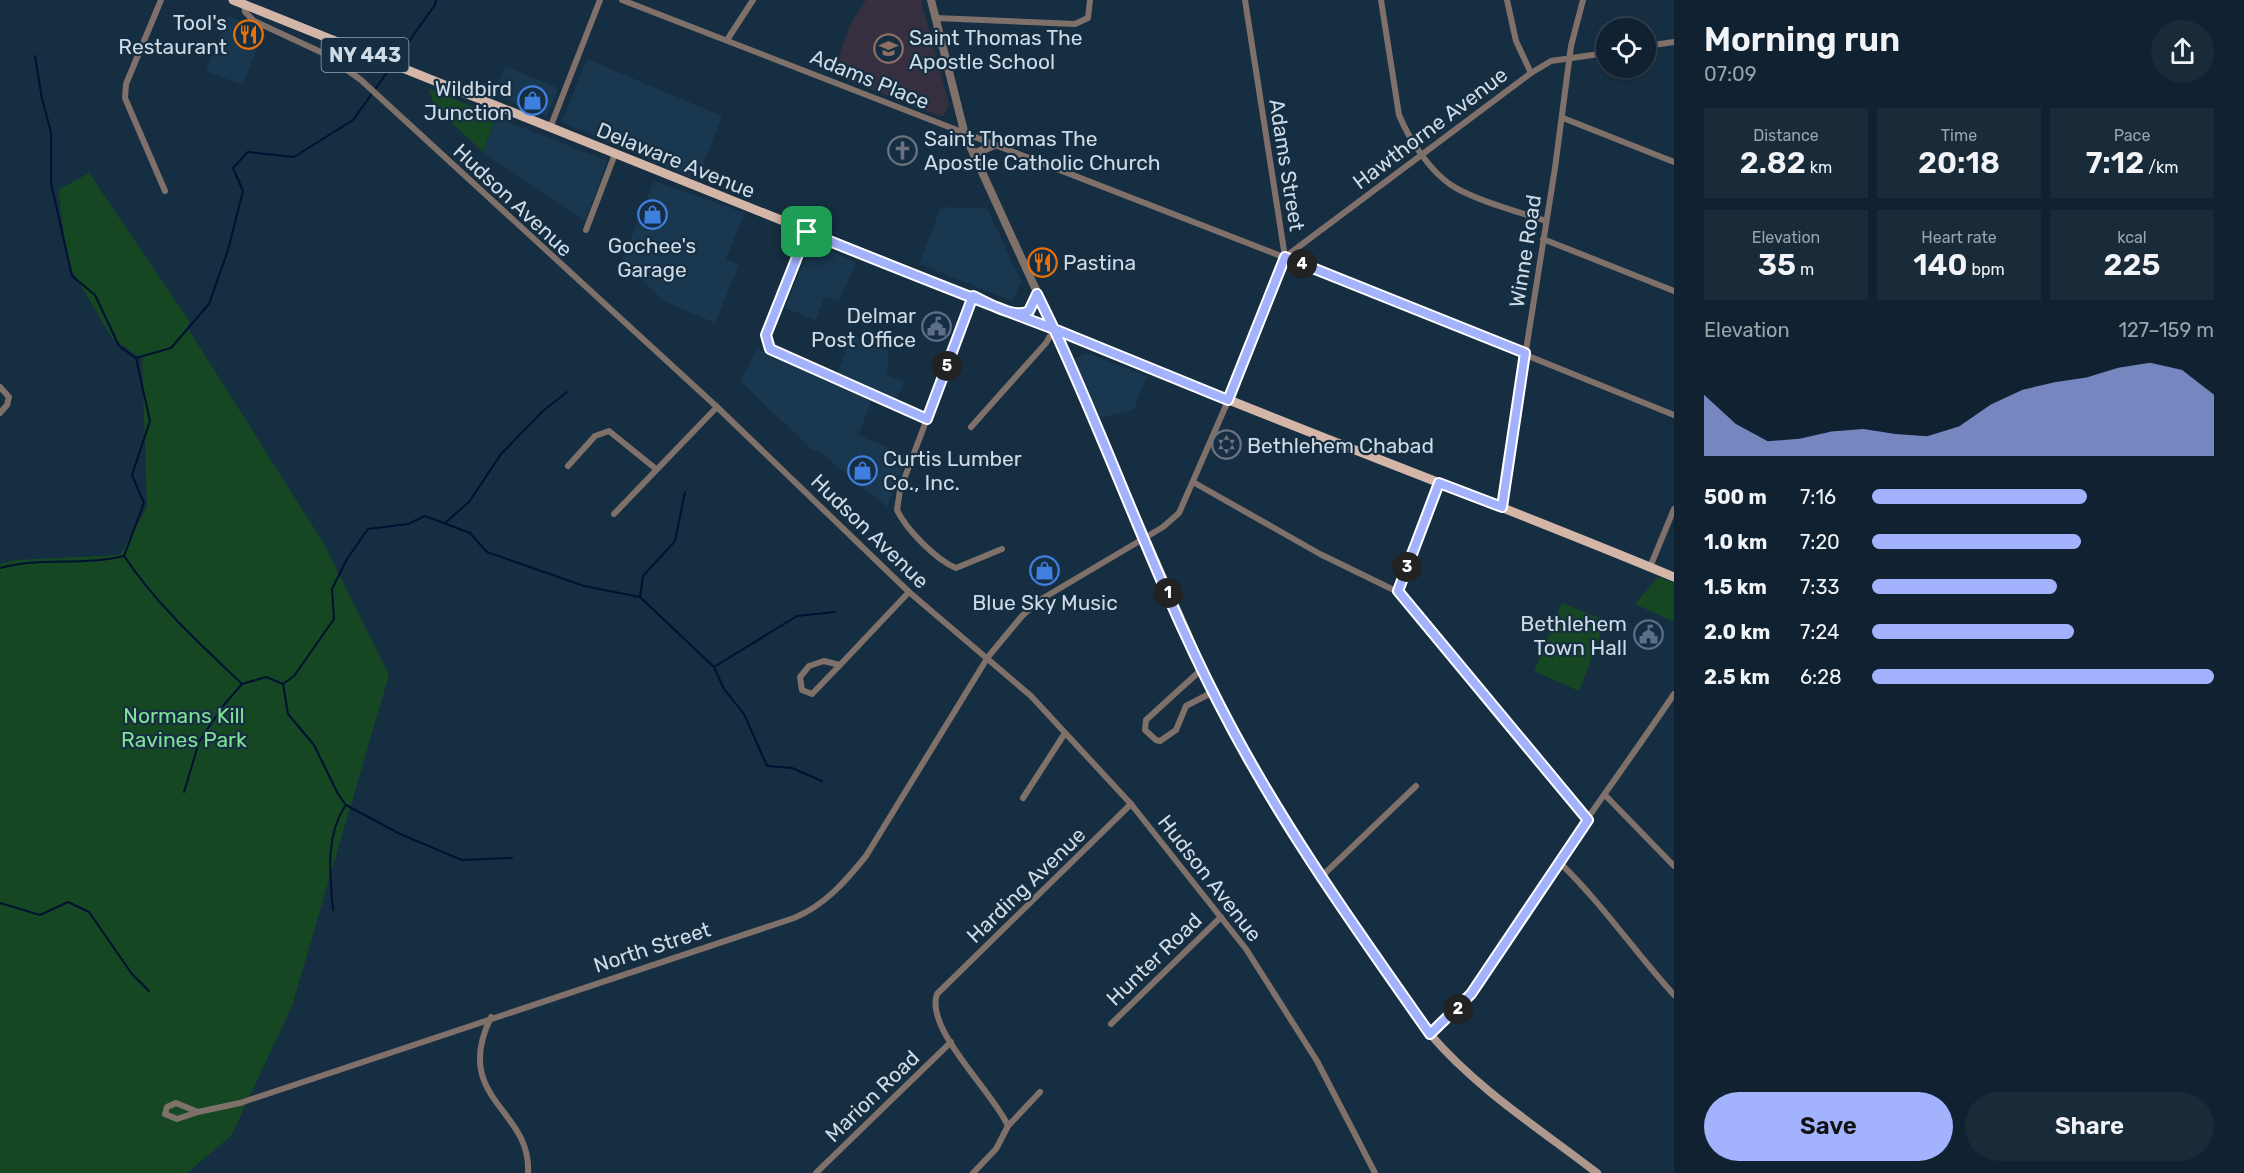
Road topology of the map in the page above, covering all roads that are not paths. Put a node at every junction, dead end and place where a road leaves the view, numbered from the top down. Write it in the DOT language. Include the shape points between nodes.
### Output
graph roads {
  1 [pos="161,0"];
  2 [pos="233,0"];
  3 [pos="600,0"];
  4 [pos="622,0"];
  5 [pos="753,0"];
  6 [pos="931,0"];
  7 [pos="1090,0"];
  8 [pos="1245,0"];
  9 [pos="1381,0"];
  10 [pos="1507,0"];
  11 [pos="1583,0"];
  12 [pos="244,4"];
  13 [pos="936,18"];
  14 [pos="728,40"];
  15 [pos="1674,42"];
  16 [pos="1656,45"];
  17 [pos="1596,55"];
  18 [pos="1570,60"];
  19 [pos="1531,72"];
  20 [pos="1563,118"];
  21 [pos="550,128"];
  22 [pos="965,135"];
  23 [pos="994,145"];
  24 [pos="615,154"];
  25 [pos="974,154"];
  26 [pos="1422,155"];
  27 [pos="1674,162"];
  28 [pos="165,191"];
  29 [pos="1546,221"];
  30 [pos="586,230"];
  31 [pos="807,232"];
  32 [pos="1543,239"];
  33 [pos="1285,257"];
  34 [pos="1674,291"];
  35 [pos="1037,294"];
  36 [pos="973,296"];
  37 [pos="1017,315"];
  38 [pos="1054,329"];
  39 [pos="1525,353"];
  40 [pos="0,387"];
  41 [pos="1228,400"];
  42 [pos="717,407"];
  43 [pos="0,413"];
  44 [pos="1674,415"];
  45 [pos="927,419"];
  46 [pos="971,427"];
  47 [pos="568,466"];
  48 [pos="656,469"];
  49 [pos="1193,482"];
  50 [pos="1439,483"];
  51 [pos="1502,507"];
  52 [pos="1674,509"];
  53 [pos="614,514"];
  54 [pos="1144,539"];
  55 [pos="1002,549"];
  56 [pos="1650,567"];
  57 [pos="1674,577"];
  58 [pos="1398,591"];
  59 [pos="909,592"];
  60 [pos="993,650"];
  61 [pos="988,657"];
  62 [pos="840,665"];
  63 [pos="1202,669"];
  64 [pos="1213,692"];
  65 [pos="1674,694"];
  66 [pos="1065,733"];
  67 [pos="1416,786"];
  68 [pos="1605,795"];
  69 [pos="1023,798"];
  70 [pos="1131,804"];
  71 [pos="1588,820"];
  72 [pos="1558,861"];
  73 [pos="1674,866"];
  74 [pos="1321,877"];
  75 [pos="1221,918"];
  76 [pos="1674,995"];
  77 [pos="491,1017"];
  78 [pos="1111,1024"];
  79 [pos="1430,1034"];
  80 [pos="951,1042"];
  81 [pos="1040,1092"];
  82 [pos="198,1112"];
  83 [pos="1008,1126"];
  84 [pos="528,1173"];
  85 [pos="816,1173"];
  86 [pos="973,1173"];
  87 [pos="1375,1173"];
  88 [pos="1597,1173"];
  1 -- 28 [label="street" via="126,84 125,98"];
  2 -- 12 [label="main road, Delaware Avenue / NY 443"];
  3 -- 21 [label="street"];
  4 -- 14 [label="street, Adams Place"];
  5 -- 14 [label="street"];
  6 -- 13 [label="street"];
  7 -- 13 [label="street" via="1090,14 1075,24"];
  8 -- 33 [label="street, Adams Street"];
  9 -- 26 [label="street" via="1399,115"];
  10 -- 19 [label="street" via="1516,41"];
  11 -- 18 [label="street, Winne Road"];
  12 -- 21 [label="main road, Delaware Avenue / NY 443" via="420,79"];
  12 -- 42 [label="street, Hudson Avenue" via="245,12 254,21 325,54 361,80"];
  13 -- 22 [label="street"];
  14 -- 22 [label="street, Adams Place"];
  15 -- 16 [label="street"];
  17 -- 18 [label="street, Hawthorne Avenue"];
  18 -- 19 [label="street, Hawthorne Avenue" via="1551,61"];
  18 -- 20 [label="street, Winne Road"];
  19 -- 26 [label="street, Hawthorne Avenue"];
  20 -- 27 [label="street"];
  20 -- 29 [label="street, Winne Road"];
  21 -- 24 [label="main road, Delaware Avenue / NY 443"];
  22 -- 23 [label="street, Adams Place"];
  22 -- 25 [label="street"];
  23 -- 25 [label="street"];
  23 -- 33 [label="street, Adams Place"];
  24 -- 30 [label="street"];
  24 -- 31 [label="main road, Delaware Avenue / NY 443"];
  25 -- 35 [label="street"];
  26 -- 29 [label="street" via="1453,186"];
  26 -- 33 [label="street, Hawthorne Avenue"];
  29 -- 32 [label="street, Winne Road"];
  31 -- 36 [label="main road, Delaware Avenue / NY 443"];
  31 -- 45 [label="street" via="766,335 770,349"];
  32 -- 34 [label="street"];
  32 -- 39 [label="street, Winne Road"];
  33 -- 39 [label="street, Adams Place"];
  33 -- 41 [label="street, Adams Street"];
  35 -- 37 [label="main road" via="1029,311"];
  35 -- 38 [label="street"];
  36 -- 37 [label="main road, Delaware Avenue / NY 443"];
  36 -- 45 [label="street"];
  37 -- 38 [label="main road, Delaware Avenue / NY 443"];
  38 -- 41 [label="main road, Delaware Avenue / NY 443"];
  38 -- 46 [label="street"];
  38 -- 54 [label="main road"];
  39 -- 44 [label="street, Adams Place"];
  39 -- 51 [label="street, Winne Road"];
  40 -- 43 [label="street" via="9,397"];
  41 -- 49 [label="street, Adams Street"];
  41 -- 50 [label="main road, Delaware Avenue / NY 443"];
  42 -- 48 [label="street"];
  42 -- 59 [label="street, Hudson Avenue"];
  45 -- 55 [label="street" via="896,502 900,517 936,555 956,568"];
  47 -- 48 [label="street" via="595,436 609,431"];
  48 -- 53 [label="street"];
  49 -- 54 [label="street, Adams Street" via="1179,513"];
  49 -- 58 [label="street" via="1320,554"];
  50 -- 51 [label="main road, Delaware Avenue / NY 443"];
  50 -- 58 [label="street"];
  51 -- 56 [label="main road, Delaware Avenue / NY 443"];
  52 -- 56 [label="street"];
  54 -- 60 [label="street, Adams Street" via="1046,596"];
  54 -- 63 [label="main road"];
  56 -- 57 [label="main road, Delaware Avenue / NY 443"];
  58 -- 71 [label="street"];
  59 -- 61 [label="street, Hudson Avenue"];
  59 -- 62 [label="street"];
  60 -- 61 [label="street, North Street"];
  61 -- 66 [label="street, Hudson Avenue"];
  61 -- 77 [label="street, North Street" via="866,856 820,904 794,918"];
  62 -- 62 [label="street" via="824,661 809,666 800,677 802,690 812,694"];
  63 -- 64 [label="main road"];
  63 -- 64 [label="street" via="1146,720 1145,730 1160,741 1176,730 1186,706"];
  64 -- 74 [label="main road" via="1271,801"];
  65 -- 68 [label="street"];
  66 -- 69 [label="street"];
  66 -- 70 [label="street, Hudson Avenue"];
  67 -- 74 [label="street"];
  68 -- 71 [label="street"];
  68 -- 73 [label="street"];
  70 -- 75 [label="street, Hudson Avenue"];
  70 -- 80 [label="street, Harding Avenue" via="941,987 934,1006"];
  71 -- 72 [label="street"];
  72 -- 76 [label="street" via="1598,902"];
  72 -- 79 [label="street" via="1471,994"];
  74 -- 79 [label="main road"];
  75 -- 78 [label="street, Hunter Road"];
  75 -- 87 [label="street, Hudson Avenue" via="1246,949 1317,1061"];
  77 -- 82 [label="street, North Street" via="240,1103"];
  77 -- 84 [label="street" via="481,1044 480,1071 489,1094 519,1138"];
  79 -- 88 [label="main road" via="1475,1079"];
  80 -- 83 [label="street"];
  80 -- 85 [label="street, Marion Road"];
  81 -- 83 [label="street"];
  82 -- 82 [label="street, North Street" via="176,1103 167,1107 165,1114 177,1119"];
  83 -- 86 [label="street" via="996,1149"];
}
